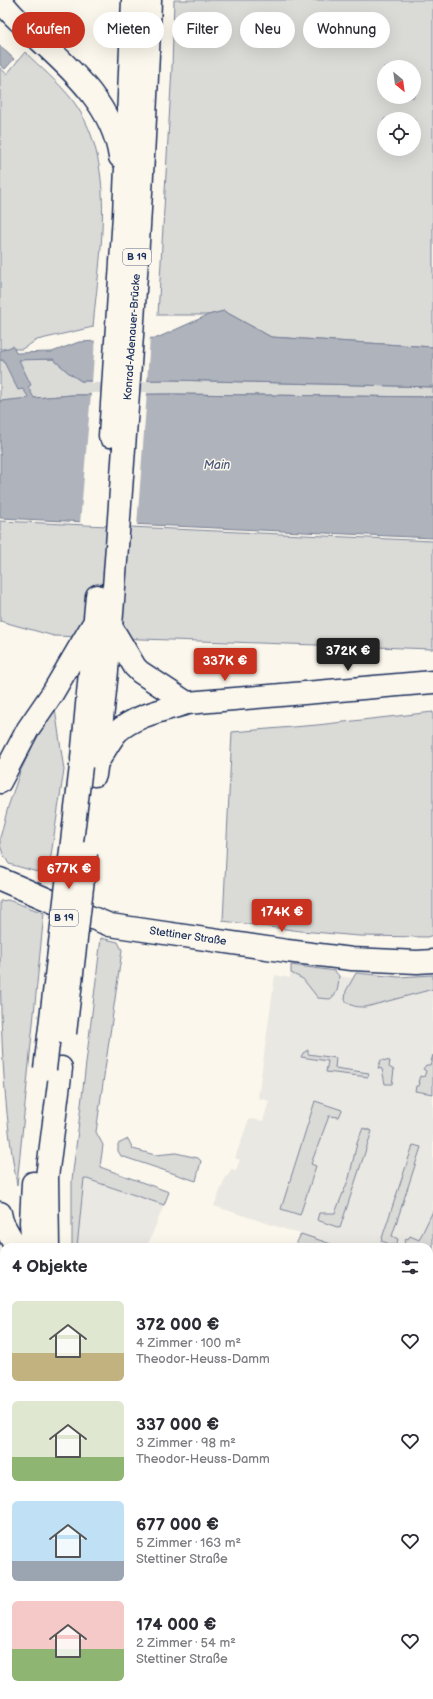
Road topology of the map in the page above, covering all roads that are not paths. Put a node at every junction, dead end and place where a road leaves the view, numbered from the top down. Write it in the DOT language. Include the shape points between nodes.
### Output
graph roads {
  1 [pos="0,0"];
  2 [pos="133,0"];
  3 [pos="150,0"];
  4 [pos="124,184"];
  5 [pos="103,622"];
  6 [pos="433,682"];
  7 [pos="187,703"];
  8 [pos="96,763"];
  9 [pos="2,780"];
  10 [pos="0,799"];
  11 [pos="0,878"];
  12 [pos="433,961"];
  13 [pos="53,1068"];
  14 [pos="0,1213"];
  15 [pos="14,1243"];
  16 [pos="32,1243"];
  17 [pos="48,1243"];
  1 -- 4 [label="main road" via="94,97 106,116 115,138"];
  2 -- 4 [label="main road, B 19"];
  3 -- 5 [label="main road, Konrad-Adenauer-Brücke / B 19" via="137,258 120,513"];
  4 -- 5 [label="main road, Konrad-Adenauer-Brücke / B 19"];
  5 -- 7 [label="main road" via="140,672"];
  5 -- 8 [label="main road, B 19"];
  5 -- 9 [label="main road" via="28,729"];
  5 -- 13 [label="main road, B 19, bridge" via="81,766"];
  6 -- 7 [label="main road"];
  7 -- 8 [label="main road" via="149,715 121,729"];
  8 -- 13 [label="main road, B 19, bridge" via="79,922"];
  9 -- 10 [label="main road"];
  11 -- 12 [label="main road, Stettiner Straße" via="110,925 344,958"];
  13 -- 16 [label="main road, B 19" via="34,1169"];
  13 -- 17 [label="main road, B 19" via="47,1177"];
  14 -- 15 [label="main road"];
}
